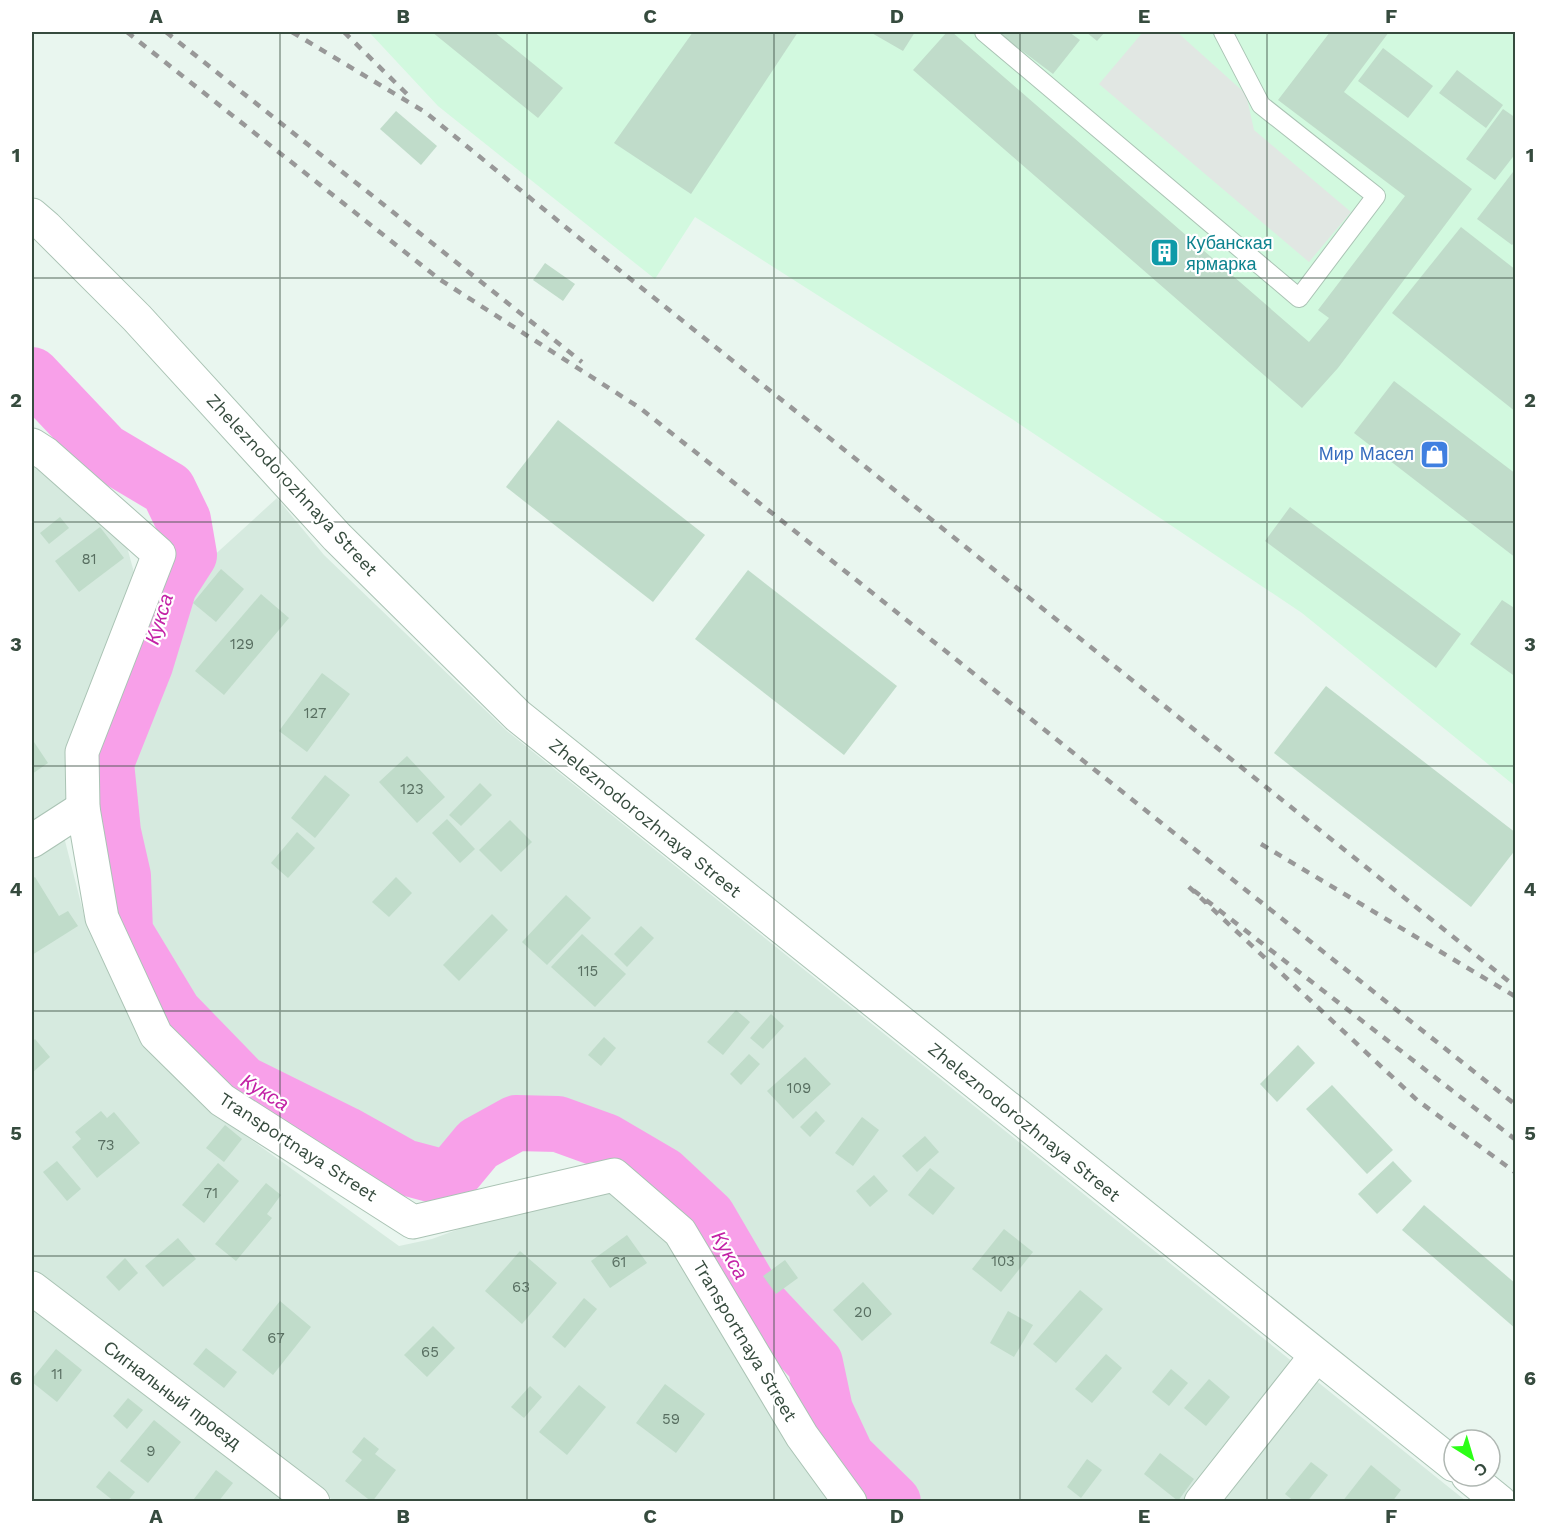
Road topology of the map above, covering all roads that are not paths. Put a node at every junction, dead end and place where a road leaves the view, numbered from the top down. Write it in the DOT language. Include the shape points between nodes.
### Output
graph roads {
  1 [pos="984,32"];
  2 [pos="1223,32"];
  3 [pos="32,215"];
  4 [pos="32,445"];
  5 [pos="83,808"];
  6 [pos="32,842"];
  7 [pos="32,1288"];
  8 [pos="1316,1356"];
  9 [pos="1442,1456"];
  10 [pos="313,1502"];
  11 [pos="850,1502"];
  12 [pos="1201,1502"];
  1 -- 2 [label="lane" via="1299,298 1376,196 1260,105"];
  3 -- 8 [label="street, Zheleznodorozhnaya Street" via="137,318 337,537 518,716"];
  4 -- 5 [label="street, Transportnaya Street" via="159,554 82,752"];
  5 -- 6 [label="street"];
  5 -- 11 [label="street, Transportnaya Street" via="102,918 156,1035 222,1100 413,1222 614,1175 680,1232 802,1436"];
  7 -- 10 [label="street, Сигнальный проезд"];
  8 -- 9 [label="street, Zheleznodorozhnaya Street"];
  8 -- 12 [label="street"];
}
